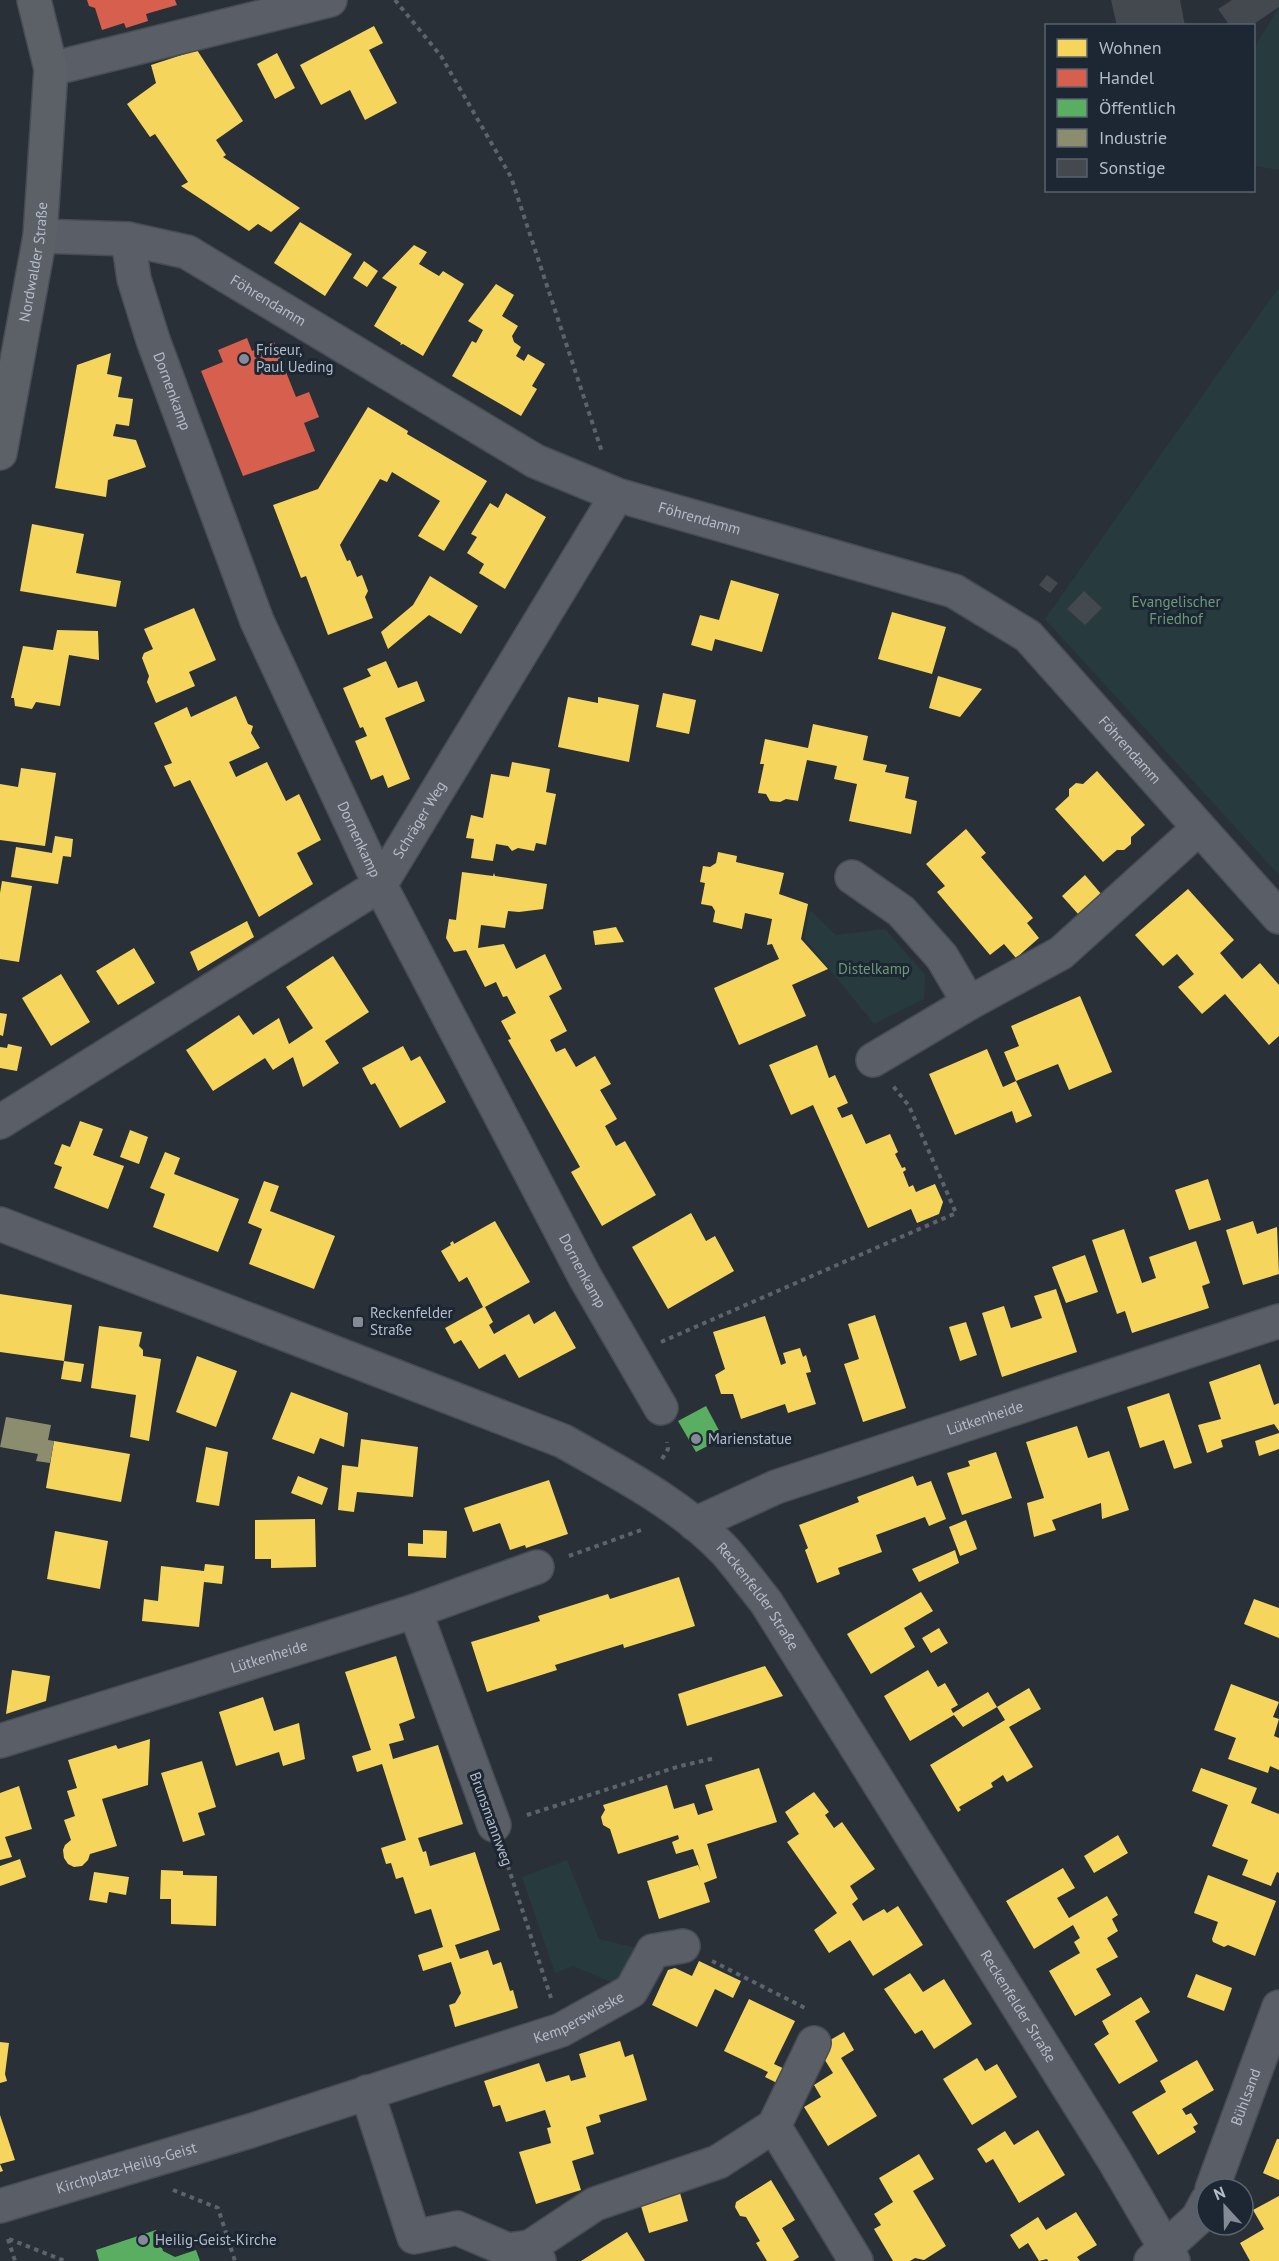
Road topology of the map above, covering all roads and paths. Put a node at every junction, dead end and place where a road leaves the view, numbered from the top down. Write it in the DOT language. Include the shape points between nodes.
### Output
graph roads {
  1 [pos="34,0"];
  2 [pos="330,0"];
  3 [pos="395,0"];
  4 [pos="51,69"];
  5 [pos="40,236"];
  6 [pos="128,239"];
  7 [pos="0,453"];
  8 [pos="617,495"];
  9 [pos="1199,828"];
  10 [pos="852,877"];
  11 [pos="380,885"];
  12 [pos="1279,917"];
  13 [pos="969,1003"];
  14 [pos="873,1060"];
  15 [pos="0,1122"];
  16 [pos="0,1224"];
  17 [pos="1279,1321"];
  18 [pos="630,1355"];
  19 [pos="661,1408"];
  20 [pos="645,1488"];
  21 [pos="694,1524"];
  22 [pos="537,1567"];
  23 [pos="415,1611"];
  24 [pos="0,1741"];
  25 [pos="715,1758"];
  26 [pos="494,1825"];
  27 [pos="683,1946"];
  28 [pos="1279,2007"];
  29 [pos="561,2030"];
  30 [pos="814,2043"];
  31 [pos="367,2092"];
  32 [pos="774,2126"];
  33 [pos="253,2130"];
  34 [pos="161,2157"];
  35 [pos="1216,2177"];
  36 [pos="0,2206"];
  37 [pos="1195,2221"];
  38 [pos="535,2254"];
  39 [pos="1163,2257"];
  40 [pos="15,2261"];
  41 [pos="65,2261"];
  42 [pos="235,2261"];
  43 [pos="856,2261"];
  1 -- 4 [label="main road, Nordwalder Straße"];
  2 -- 4 [label="street"];
  3 -- 8 [label="path" via="441,56 511,177"];
  4 -- 5 [label="main road, Nordwalder Straße"];
  5 -- 6 [label="street, Föhrendamm"];
  5 -- 7 [label="main road, Nordwalder Straße"];
  6 -- 8 [label="street, Föhrendamm" via="187,252 535,461"];
  6 -- 11 [label="street, Dornenkamp" via="134,279 153,340 257,621"];
  8 -- 9 [label="street, Föhrendamm" via="954,591 1028,636"];
  8 -- 11 [label="street, Schräger Weg"];
  9 -- 12 [label="street, Föhrendamm"];
  9 -- 13 [label="street" via="1061,953"];
  10 -- 13 [label="street" via="901,911 942,957"];
  11 -- 15 [label="street, Schräger Weg"];
  11 -- 18 [label="street, Dornenkamp" via="585,1277"];
  13 -- 14 [label="street"];
  14 -- 18 [label="path" via="909,1106 956,1213"];
  16 -- 20 [label="street, Reckenfelder Straße" via="563,1441"];
  17 -- 21 [label="street, Lütkenheide" via="776,1487"];
  18 -- 19 [label="street, Dornenkamp"];
  19 -- 20 [label="path" via="668,1449"];
  20 -- 21 [label="street, Reckenfelder Straße"];
  21 -- 22 [label="path" via="649,1528"];
  21 -- 39 [label="street, Reckenfelder Straße" via="725,1551 766,1602 1114,2160"];
  22 -- 23 [label="street, Lütkenheide"];
  23 -- 24 [label="street, Lütkenheide"];
  23 -- 26 [label="street, Brunsmannweg"];
  25 -- 26 [label="path"];
  26 -- 29 [label="path, Brunsmannweg"];
  27 -- 29 [label="street, Kemperswieske" via="653,1951 631,1991"];
  27 -- 30 [label="path" via="817,2014"];
  28 -- 35 [label="street, Bühlsand"];
  29 -- 31 [label="street, Kemperswieske"];
  30 -- 32 [label="street"];
  31 -- 33 [label="street, Kemperswieske"];
  31 -- 38 [label="street" via="414,2237 457,2228 508,2250"];
  32 -- 38 [label="street" via="718,2162 596,2204"];
  32 -- 43 [label="street"];
  33 -- 34 [label="street, Kirchplatz-Heilig-Geist"];
  34 -- 36 [label="street, Kirchplatz-Heilig-Geist"];
  34 -- 42 [label="path" via="168,2188 218,2208"];
  37 -- 39 [label="street"];
  40 -- 41 [label="path" via="8,2238"];
}
